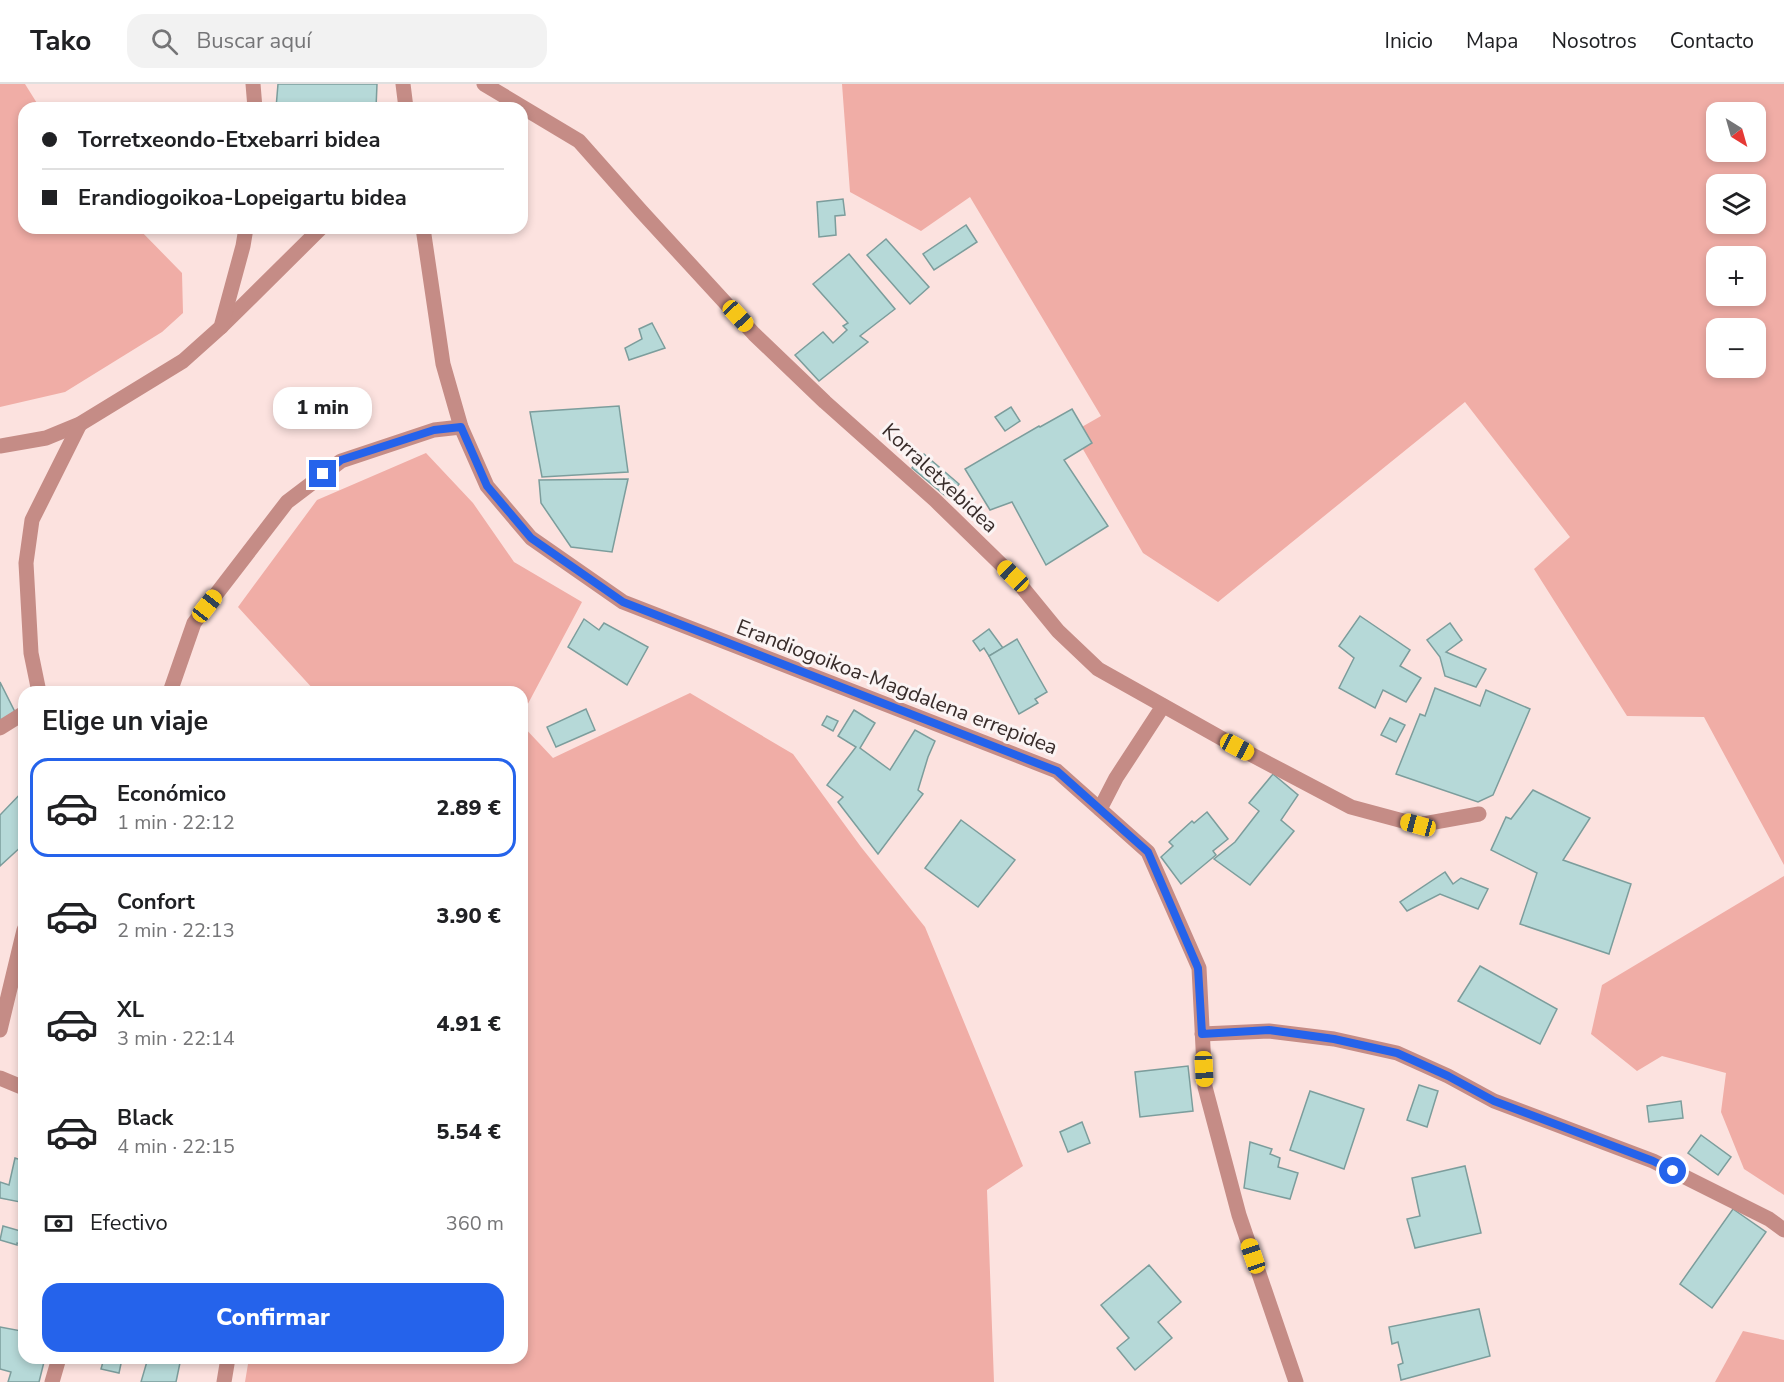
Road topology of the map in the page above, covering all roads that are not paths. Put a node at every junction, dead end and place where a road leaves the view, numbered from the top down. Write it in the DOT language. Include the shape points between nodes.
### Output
graph roads {
  1 [pos="253,84"];
  2 [pos="403,84"];
  3 [pos="484,84"];
  4 [pos="254,102"];
  5 [pos="405,102"];
  6 [pos="515,102"];
  7 [pos="528,110"];
  8 [pos="245,234"];
  9 [pos="315,234"];
  10 [pos="424,234"];
  11 [pos="221,327"];
  12 [pos="80,424"];
  13 [pos="461,427"];
  14 [pos="0,446"];
  15 [pos="38,686"];
  16 [pos="172,686"];
  17 [pos="1163,706"];
  18 [pos="18,717"];
  19 [pos="0,728"];
  20 [pos="1100,809"];
  21 [pos="1479,814"];
  22 [pos="18,951"];
  23 [pos="0,1030"];
  24 [pos="1202,1034"];
  25 [pos="0,1078"];
  26 [pos="18,1086"];
  27 [pos="1784,1230"];
  28 [pos="57,1364"];
  29 [pos="227,1364"];
  30 [pos="52,1382"];
  31 [pos="224,1382"];
  32 [pos="1296,1382"];
  1 -- 4 [label="street"];
  2 -- 5 [label="street"];
  3 -- 6 [label="street, Korraletxebidea"];
  7 -- 17 [label="street, Korraletxebidea" via="579,141 754,334 1013,576 1058,632 1098,669"];
  8 -- 11 [label="street"];
  9 -- 11 [label="street"];
  10 -- 13 [label="street, Erandiogoikoa-Magdalena errepidea" via="443,364"];
  11 -- 12 [label="street" via="183,361"];
  12 -- 14 [label="street" via="46,438"];
  12 -- 15 [label="street" via="32,520 26,563 31,652"];
  13 -- 16 [label="street" via="434,430 341,460 287,502 194,623"];
  13 -- 20 [label="street, Erandiogoikoa-Magdalena errepidea" via="487,486 531,538 623,602 1057,771"];
  17 -- 20 [label="street"];
  17 -- 21 [label="street, Korraletxebidea" via="1351,807 1418,825"];
  18 -- 19 [label="street"];
  20 -- 24 [label="street, Erandiogoikoa-Magdalena errepidea" via="1148,852 1198,968"];
  22 -- 23 [label="street"];
  24 -- 27 [label="street" via="1269,1030 1397,1053 1494,1101 1653,1161"];
  24 -- 32 [label="street, Erandiogoikoa-Magdalena errepidea" via="1210,1108 1239,1215"];
  25 -- 26 [label="street"];
  28 -- 30 [label="street"];
  29 -- 31 [label="street"];
}
